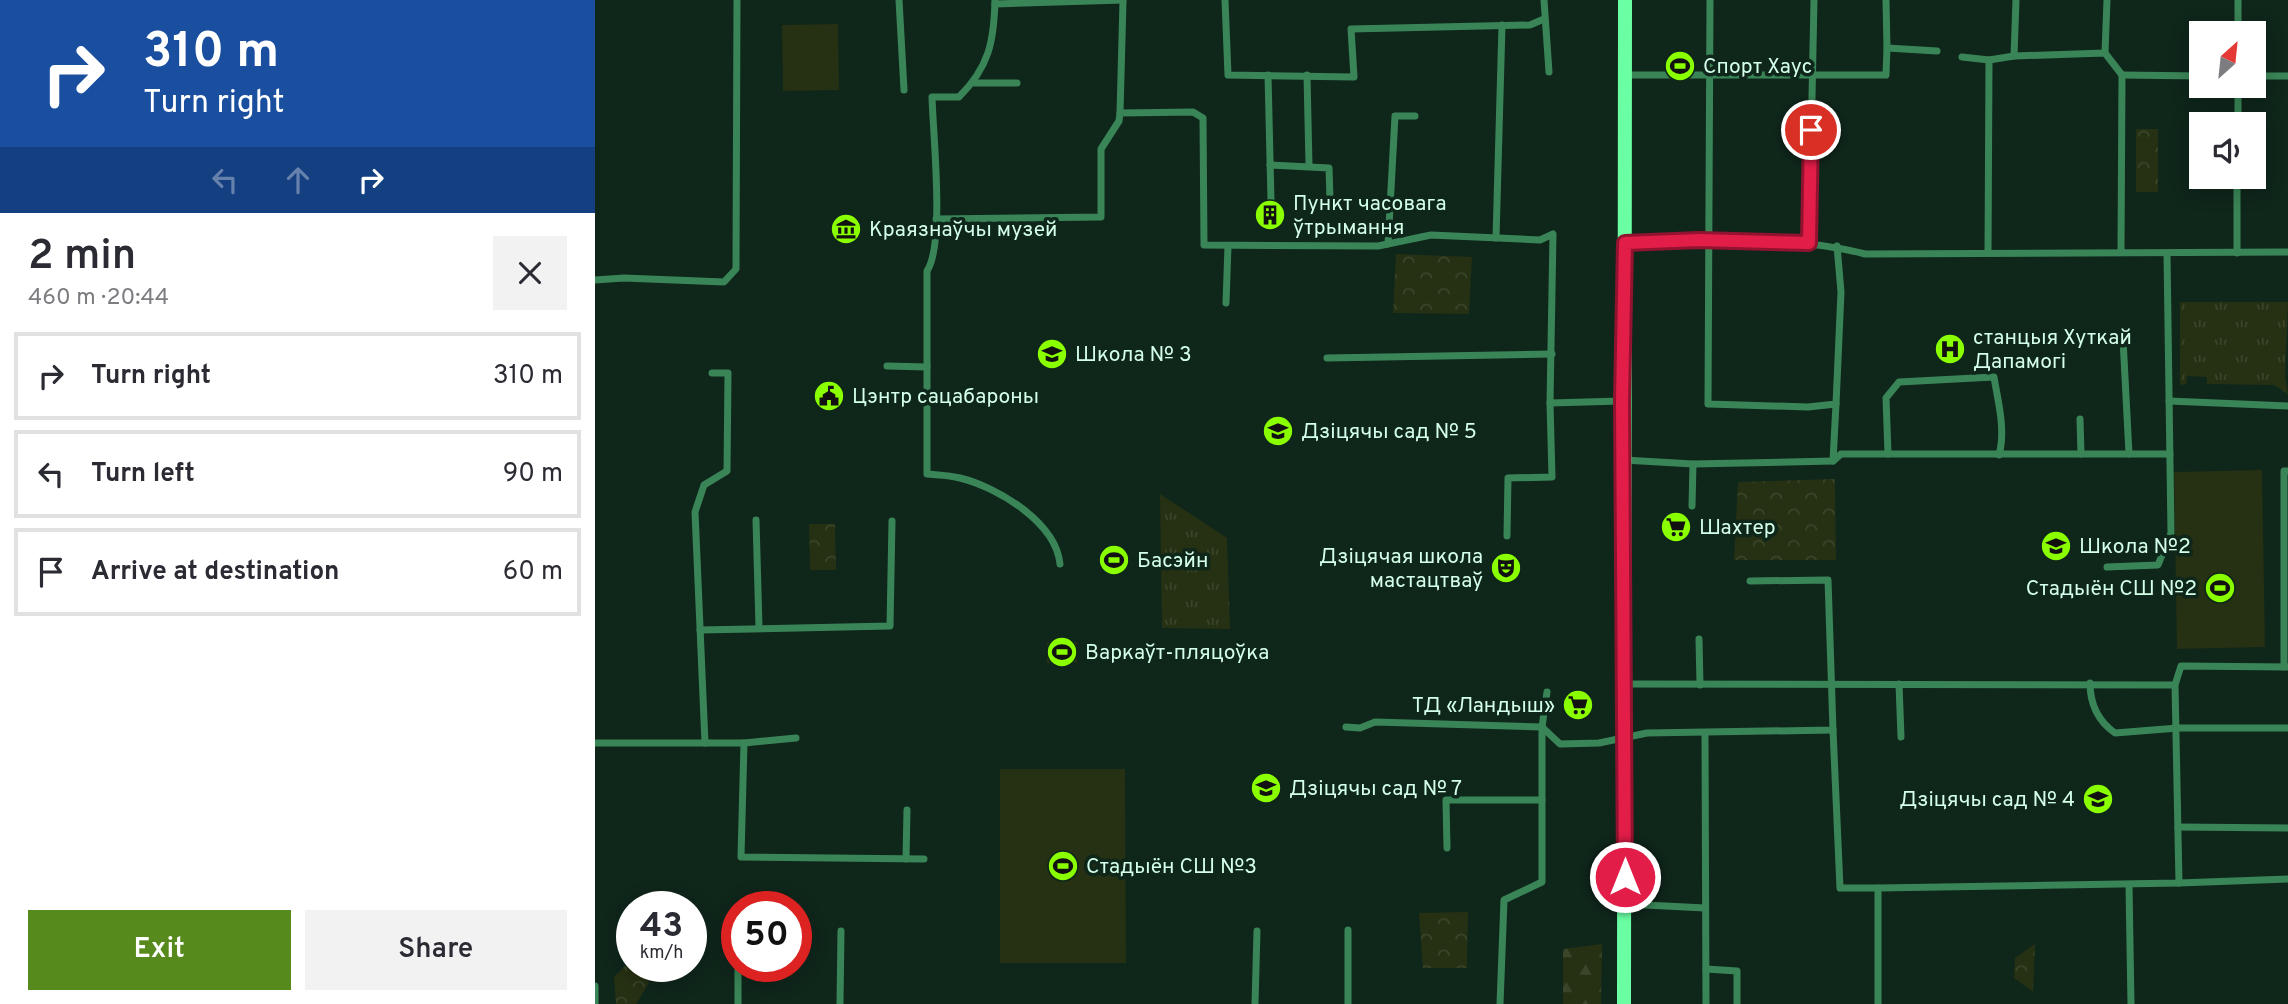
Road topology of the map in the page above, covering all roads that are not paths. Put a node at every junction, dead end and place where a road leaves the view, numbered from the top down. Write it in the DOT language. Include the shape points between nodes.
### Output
graph roads {
  1 [pos="737,0"];
  2 [pos="899,0"];
  3 [pos="1225,0"];
  4 [pos="1544,0"];
  5 [pos="1625,0"];
  6 [pos="1710,0"];
  7 [pos="1814,0"];
  8 [pos="1887,0"];
  9 [pos="2016,0"];
  10 [pos="2107,0"];
  11 [pos="2238,0"];
  12 [pos="1123,1"];
  13 [pos="995,2"];
  14 [pos="1544,19"];
  15 [pos="2238,21"];
  16 [pos="1502,25"];
  17 [pos="1887,48"];
  18 [pos="1937,51"];
  19 [pos="2105,54"];
  20 [pos="2014,56"];
  21 [pos="1962,57"];
  22 [pos="1989,60"];
  23 [pos="1549,72"];
  24 [pos="1710,74"];
  25 [pos="1268,75"];
  26 [pos="1307,75"];
  27 [pos="1624,75"];
  28 [pos="1813,75"];
  29 [pos="2122,75"];
  30 [pos="2189,76"];
  31 [pos="2266,76"];
  32 [pos="2288,76"];
  33 [pos="974,83"];
  34 [pos="1017,83"];
  35 [pos="904,90"];
  36 [pos="1120,113"];
  37 [pos="1415,116"];
  38 [pos="1270,165"];
  39 [pos="1309,166"];
  40 [pos="2237,189"];
  41 [pos="1330,200"];
  42 [pos="1271,201"];
  43 [pos="936,219"];
  44 [pos="1496,238"];
  45 [pos="1710,241"];
  46 [pos="1625,243"];
  47 [pos="1809,243"];
  48 [pos="1388,244"];
  49 [pos="1228,246"];
  50 [pos="1837,246"];
  51 [pos="2121,251"];
  52 [pos="2288,252"];
  53 [pos="1988,253"];
  54 [pos="2237,253"];
  55 [pos="2167,254"];
  56 [pos="595,281"];
  57 [pos="1226,303"];
  58 [pos="2123,339"];
  59 [pos="1552,354"];
  60 [pos="1327,358"];
  61 [pos="887,366"];
  62 [pos="927,367"];
  63 [pos="712,373"];
  64 [pos="1622,401"];
  65 [pos="2169,401"];
  66 [pos="1550,403"];
  67 [pos="1836,404"];
  68 [pos="2288,406"];
  69 [pos="2080,419"];
  70 [pos="1888,454"];
  71 [pos="2081,454"];
  72 [pos="2129,454"];
  73 [pos="2170,454"];
  74 [pos="1999,455"];
  75 [pos="1623,460"];
  76 [pos="1833,461"];
  77 [pos="1693,464"];
  78 [pos="2288,471"];
  79 [pos="1692,506"];
  80 [pos="756,520"];
  81 [pos="892,521"];
  82 [pos="1507,536"];
  83 [pos="1060,564"];
  84 [pos="2107,567"];
  85 [pos="1750,581"];
  86 [pos="759,627"];
  87 [pos="700,630"];
  88 [pos="1699,639"];
  89 [pos="2286,667"];
  90 [pos="2090,683"];
  91 [pos="1625,684"];
  92 [pos="1831,684"];
  93 [pos="1899,684"];
  94 [pos="1700,685"];
  95 [pos="2175,685"];
  96 [pos="1547,692"];
  97 [pos="1346,727"];
  98 [pos="1542,727"];
  99 [pos="2178,728"];
  100 [pos="2288,728"];
  101 [pos="1833,730"];
  102 [pos="1705,734"];
  103 [pos="1901,737"];
  104 [pos="796,738"];
  105 [pos="1624,739"];
  106 [pos="595,743"];
  107 [pos="705,743"];
  108 [pos="744,743"];
  109 [pos="1542,800"];
  110 [pos="907,810"];
  111 [pos="2178,827"];
  112 [pos="2288,828"];
  113 [pos="1447,848"];
  114 [pos="906,859"];
  115 [pos="924,859"];
  116 [pos="2288,879"];
  117 [pos="2179,883"];
  118 [pos="2129,885"];
  119 [pos="1878,888"];
  120 [pos="1625,904"];
  121 [pos="1705,908"];
  122 [pos="1348,930"];
  123 [pos="841,931"];
  124 [pos="1257,931"];
  125 [pos="1706,969"];
  126 [pos="738,982"];
  127 [pos="595,986"];
  128 [pos="595,1004"];
  129 [pos="738,1004"];
  130 [pos="840,1004"];
  131 [pos="1255,1004"];
  132 [pos="1347,1004"];
  133 [pos="1500,1004"];
  134 [pos="1624,1004"];
  135 [pos="1706,1004"];
  136 [pos="1737,1004"];
  137 [pos="1878,1004"];
  138 [pos="2131,1004"];
  1 -- 56 [label="lane" via="736,269 724,282"];
  2 -- 35 [label="lane"];
  3 -- 25 [label="lane" via="1228,75"];
  4 -- 14 [label="lane"];
  5 -- 27 [label="main road"];
  6 -- 24 [label="lane"];
  7 -- 28 [label="lane"];
  8 -- 17 [label="lane"];
  9 -- 20 [label="lane"];
  10 -- 19 [label="lane"];
  11 -- 15 [label="lane"];
  12 -- 13 [label="lane"];
  12 -- 36 [label="lane"];
  13 -- 33 [label="lane" via="993,37"];
  14 -- 16 [label="lane" via="1529,25"];
  14 -- 23 [label="lane"];
  16 -- 26 [label="lane" via="1351,29 1354,77"];
  16 -- 44 [label="lane"];
  17 -- 18 [label="lane"];
  17 -- 28 [label="lane" via="1886,75"];
  19 -- 20 [label="lane"];
  19 -- 29 [label="lane"];
  20 -- 22 [label="lane"];
  21 -- 22 [label="lane"];
  22 -- 53 [label="lane"];
  24 -- 27 [label="lane"];
  24 -- 28 [label="lane"];
  24 -- 45 [label="lane"];
  25 -- 26 [label="lane"];
  25 -- 38 [label="lane"];
  26 -- 39 [label="lane"];
  27 -- 46 [label="main road"];
  28 -- 47 [label="lane"];
  29 -- 30 [label="lane"];
  29 -- 51 [label="lane"];
  31 -- 32 [label="lane"];
  33 -- 34 [label="lane"];
  33 -- 43 [label="lane" via="959,97 932,97"];
  36 -- 43 [label="lane" via="1101,149 1101,217"];
  36 -- 49 [label="lane" via="1193,112 1203,118 1204,245"];
  37 -- 48 [label="lane" via="1395,116"];
  38 -- 39 [label="lane"];
  38 -- 42 [label="lane"];
  39 -- 41 [label="lane" via="1329,168"];
  40 -- 54 [label="lane"];
  43 -- 62 [label="lane" via="935,260 927,271"];
  44 -- 48 [label="lane" via="1431,235"];
  44 -- 59 [label="lane" via="1540,240 1553,234"];
  45 -- 46 [label="lane"];
  45 -- 47 [label="lane"];
  45 -- 67 [label="lane" via="1708,404"];
  46 -- 64 [label="main road"];
  47 -- 50 [label="lane"];
  48 -- 49 [label="lane"];
  49 -- 57 [label="lane"];
  50 -- 53 [label="lane" via="1865,254"];
  50 -- 67 [label="lane" via="1841,292"];
  51 -- 53 [label="lane"];
  51 -- 55 [label="lane"];
  52 -- 54 [label="lane"];
  54 -- 55 [label="lane"];
  55 -- 65 [label="lane"];
  58 -- 72 [label="lane"];
  59 -- 60 [label="lane"];
  59 -- 66 [label="lane"];
  61 -- 62 [label="lane"];
  62 -- 83 [label="lane" via="927,474 973,482 1012,503 1051,537"];
  63 -- 87 [label="lane" via="728,373 727,471 704,485 695,512"];
  64 -- 66 [label="lane"];
  64 -- 75 [label="main road"];
  65 -- 68 [label="lane"];
  65 -- 73 [label="lane"];
  66 -- 82 [label="lane" via="1552,477 1508,478"];
  67 -- 76 [label="lane"];
  69 -- 71 [label="lane"];
  70 -- 74 [label="lane"];
  70 -- 74 [label="lane" via="1886,398 1899,382 1994,377 2000,412"];
  70 -- 76 [label="lane" via="1841,454"];
  71 -- 72 [label="lane"];
  71 -- 74 [label="lane"];
  72 -- 73 [label="lane"];
  73 -- 84 [label="lane" via="2171,533 2164,556 2158,565"];
  75 -- 77 [label="lane"];
  75 -- 91 [label="main road"];
  76 -- 77 [label="lane"];
  77 -- 79 [label="lane"];
  78 -- 89 [label="lane" via="2284,471"];
  80 -- 86 [label="lane"];
  81 -- 86 [label="lane" via="890,626"];
  85 -- 92 [label="lane" via="1828,580"];
  86 -- 87 [label="lane"];
  87 -- 107 [label="lane"];
  88 -- 94 [label="lane"];
  89 -- 95 [label="lane" via="2181,666"];
  90 -- 93 [label="lane"];
  90 -- 95 [label="lane"];
  90 -- 99 [label="lane" via="2101,723 2115,733"];
  91 -- 94 [label="lane"];
  91 -- 105 [label="main road"];
  92 -- 93 [label="lane"];
  92 -- 94 [label="lane"];
  92 -- 101 [label="lane"];
  93 -- 103 [label="lane"];
  95 -- 99 [label="lane"];
  96 -- 98 [label="lane"];
  97 -- 98 [label="lane" via="1375,722"];
  98 -- 105 [label="lane" via="1560,744"];
  98 -- 109 [label="lane"];
  99 -- 100 [label="lane"];
  99 -- 111 [label="lane"];
  101 -- 102 [label="lane"];
  101 -- 119 [label="lane" via="1840,888"];
  102 -- 105 [label="lane" via="1647,733"];
  102 -- 121 [label="lane"];
  104 -- 108 [label="lane"];
  105 -- 120 [label="main road"];
  106 -- 107 [label="lane"];
  107 -- 108 [label="lane"];
  108 -- 114 [label="lane" via="741,857"];
  109 -- 113 [label="lane" via="1446,800"];
  109 -- 133 [label="lane" via="1542,882 1504,900"];
  110 -- 114 [label="lane"];
  111 -- 112 [label="lane"];
  111 -- 117 [label="lane"];
  114 -- 115 [label="lane"];
  116 -- 117 [label="lane"];
  117 -- 118 [label="lane"];
  118 -- 119 [label="lane"];
  118 -- 138 [label="lane"];
  119 -- 137 [label="lane"];
  120 -- 121 [label="lane"];
  120 -- 134 [label="main road"];
  121 -- 125 [label="lane"];
  122 -- 132 [label="lane"];
  123 -- 130 [label="lane"];
  124 -- 131 [label="lane"];
  125 -- 135 [label="lane"];
  125 -- 136 [label="lane" via="1737,971"];
  126 -- 129 [label="lane"];
  127 -- 128 [label="lane"];
}
